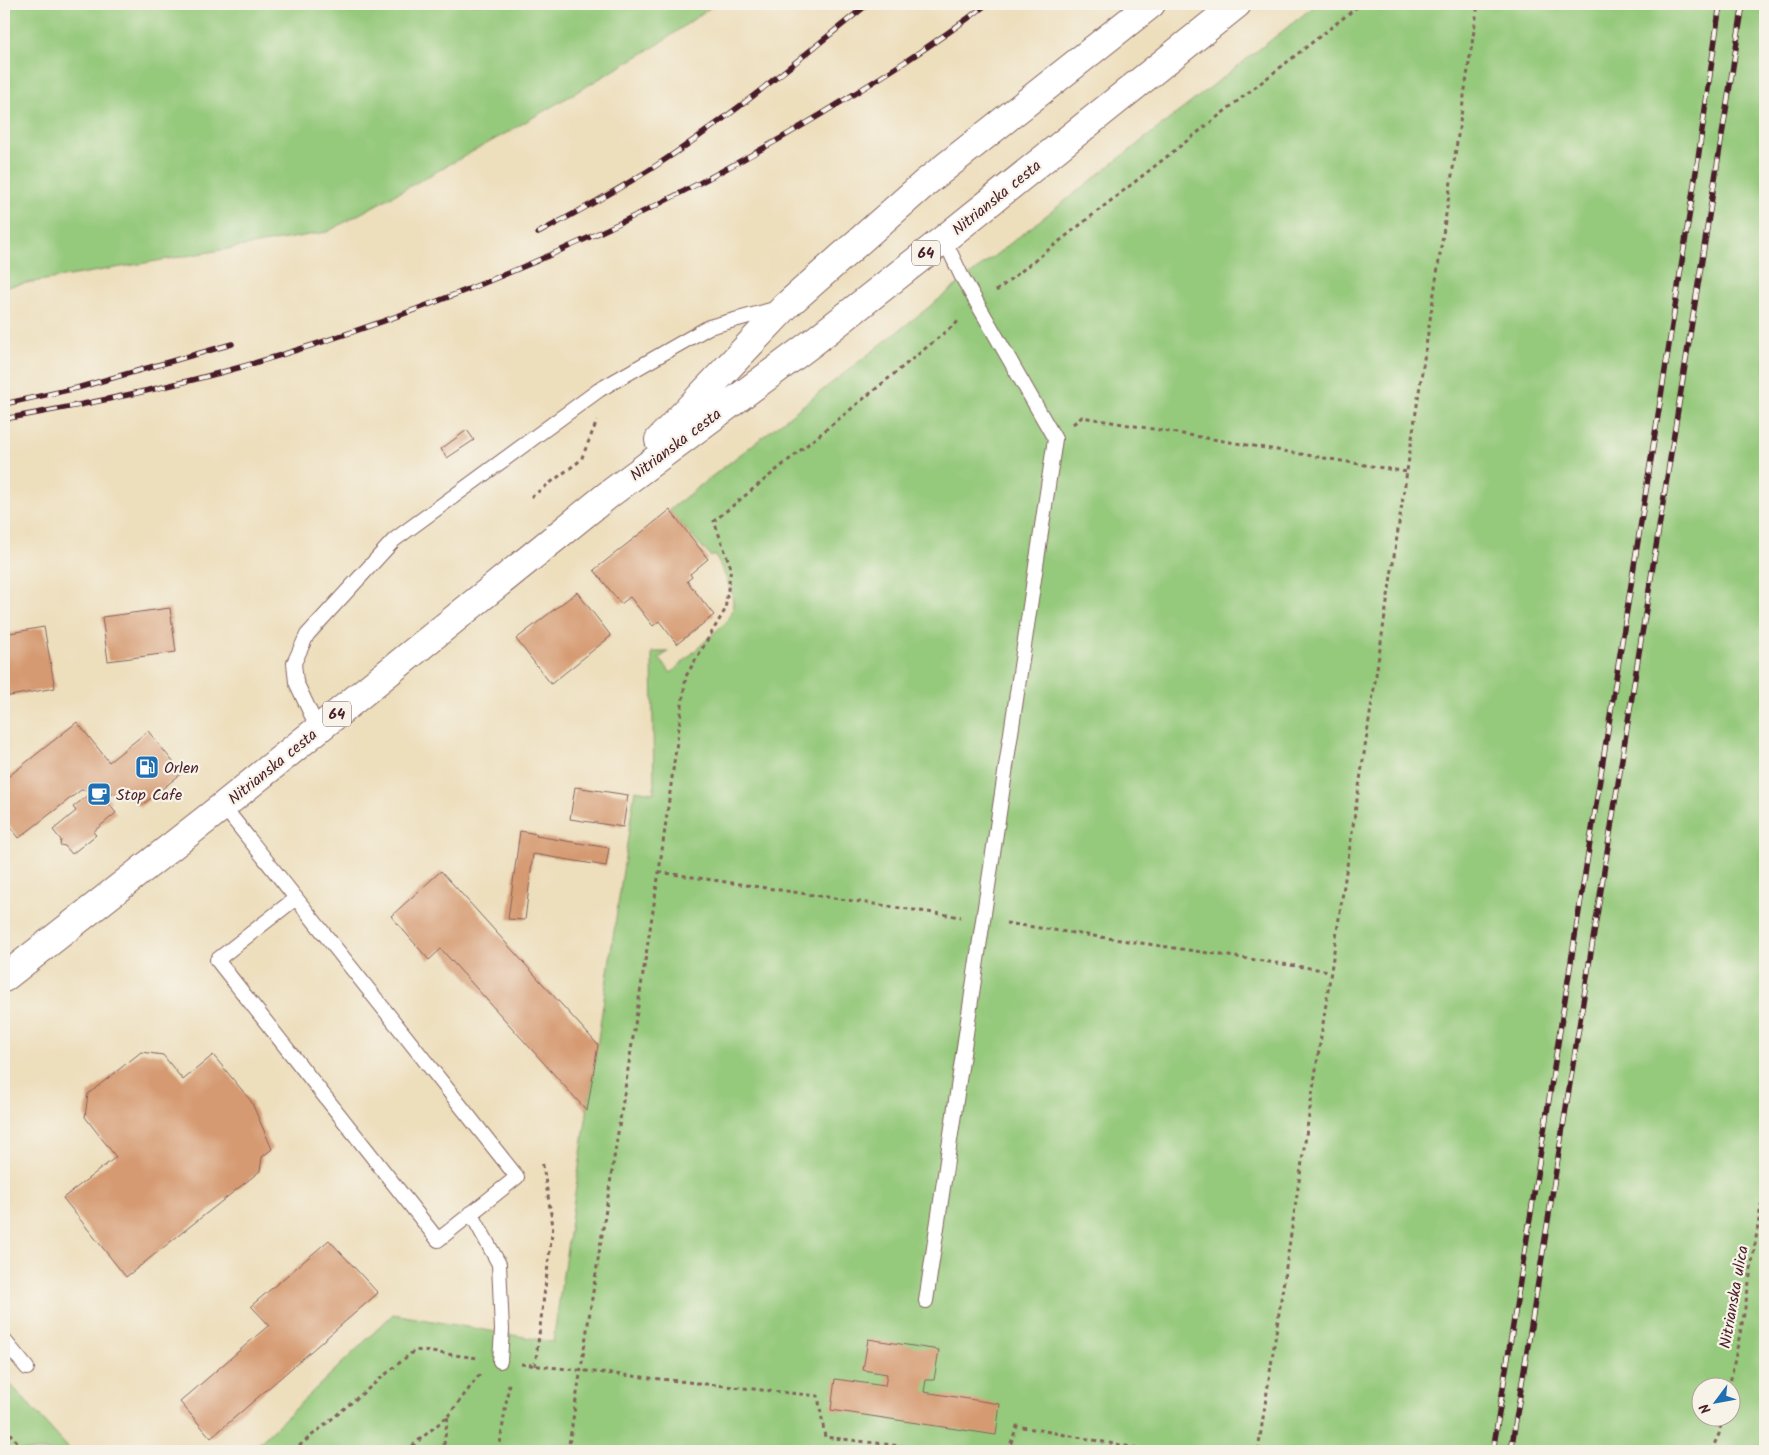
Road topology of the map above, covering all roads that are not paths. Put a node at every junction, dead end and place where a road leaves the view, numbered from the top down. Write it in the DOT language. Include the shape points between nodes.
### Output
graph roads {
  1 [pos="1151,4"];
  2 [pos="1237,4"];
  3 [pos="944,239"];
  4 [pos="786,306"];
  5 [pos="608,495"];
  6 [pos="318,729"];
  7 [pos="223,806"];
  8 [pos="296,898"];
  9 [pos="4,978"];
  10 [pos="471,1213"];
  11 [pos="926,1301"];
  12 [pos="4,1340"];
  13 [pos="501,1361"];
  14 [pos="27,1368"];
  1 -- 4 [label="main road, Nitrianska cesta / 64" via="925,183"];
  2 -- 3 [label="main road, Nitrianska cesta / 64"];
  3 -- 5 [label="main road, Nitrianska cesta / 64" via="812,343"];
  3 -- 11 [label="lane" via="961,275 1055,439"];
  4 -- 5 [label="main road, Nitrianska cesta / 64"];
  4 -- 6 [label="lane" via="709,327 614,381 394,540 307,636 294,663 296,682"];
  5 -- 6 [label="main road, Nitrianska cesta / 64"];
  6 -- 7 [label="main road, Nitrianska cesta / 64"];
  7 -- 8 [label="lane"];
  7 -- 9 [label="main road, Nitrianska cesta / 64"];
  8 -- 10 [label="lane" via="517,1177"];
  8 -- 10 [label="lane" via="217,960 438,1240"];
  10 -- 13 [label="lane" via="499,1264"];
  12 -- 14 [label="lane"];
}
